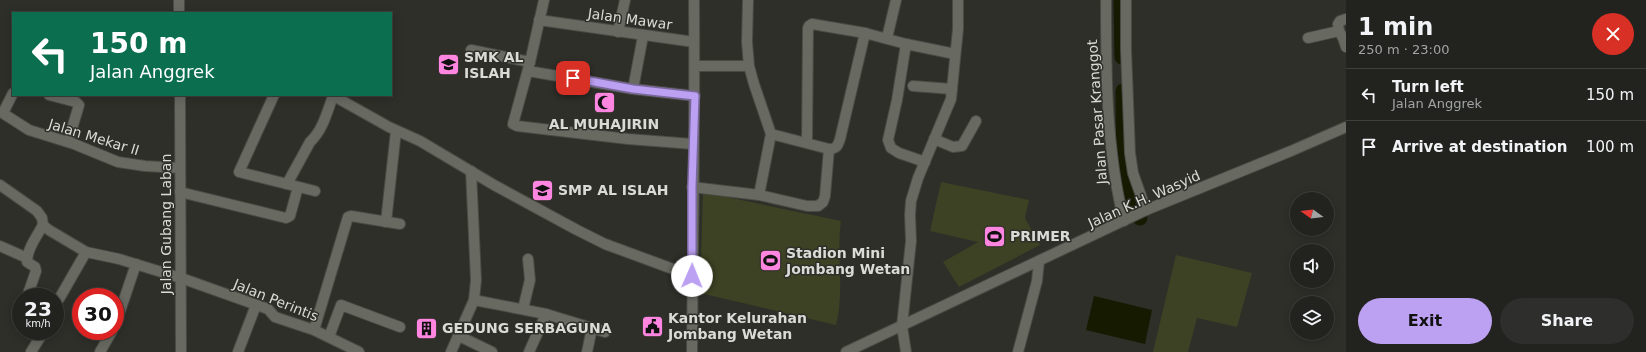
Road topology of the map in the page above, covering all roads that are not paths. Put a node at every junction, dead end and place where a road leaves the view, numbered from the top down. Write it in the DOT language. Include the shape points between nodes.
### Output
graph roads {
  1 [pos="179,0"];
  2 [pos="544,0"];
  3 [pos="625,0"];
  4 [pos="694,0"];
  5 [pos="748,0"];
  6 [pos="896,0"];
  7 [pos="958,0"];
  8 [pos="1106,0"];
  9 [pos="1126,0"];
  10 [pos="179,12"];
  11 [pos="1346,19"];
  12 [pos="539,20"];
  13 [pos="1339,31"];
  14 [pos="618,32"];
  15 [pos="865,33"];
  16 [pos="643,36"];
  17 [pos="887,38"];
  18 [pos="1308,38"];
  19 [pos="694,42"];
  20 [pos="906,44"];
  21 [pos="1346,47"];
  22 [pos="471,50"];
  23 [pos="955,54"];
  24 [pos="529,66"];
  25 [pos="695,66"];
  26 [pos="749,66"];
  27 [pos="913,86"];
  28 [pos="633,89"];
  29 [pos="952,89"];
  30 [pos="12,96"];
  31 [pos="52,96"];
  32 [pos="180,96"];
  33 [pos="274,96"];
  34 [pos="332,96"];
  35 [pos="334,96"];
  36 [pos="695,96"];
  37 [pos="976,121"];
  38 [pos="1346,127"];
  39 [pos="400,132"];
  40 [pos="771,134"];
  41 [pos="934,139"];
  42 [pos="68,142"];
  43 [pos="807,143"];
  44 [pos="693,144"];
  45 [pos="829,149"];
  46 [pos="925,162"];
  47 [pos="180,168"];
  48 [pos="472,171"];
  49 [pos="287,184"];
  50 [pos="0,185"];
  51 [pos="298,187"];
  52 [pos="692,187"];
  53 [pos="315,191"];
  54 [pos="180,192"];
  55 [pos="759,195"];
  56 [pos="1144,212"];
  57 [pos="1127,220"];
  58 [pos="386,222"];
  59 [pos="400,224"];
  60 [pos="43,225"];
  61 [pos="0,246"];
  62 [pos="86,252"];
  63 [pos="27,258"];
  64 [pos="528,259"];
  65 [pos="1039,261"];
  66 [pos="136,264"];
  67 [pos="692,276"];
  68 [pos="181,278"];
  69 [pos="30,288"];
  70 [pos="64,290"];
  71 [pos="324,298"];
  72 [pos="124,299"];
  73 [pos="474,300"];
  74 [pos="256,305"];
  75 [pos="341,305"];
  76 [pos="523,309"];
  77 [pos="546,314"];
  78 [pos="902,326"];
  79 [pos="400,327"];
  80 [pos="592,328"];
  81 [pos="314,330"];
  82 [pos="605,332"];
  83 [pos="458,336"];
  84 [pos="329,337"];
  85 [pos="39,340"];
  86 [pos="107,340"];
  87 [pos="31,352"];
  88 [pos="100,352"];
  89 [pos="181,352"];
  90 [pos="238,352"];
  91 [pos="359,352"];
  92 [pos="451,352"];
  93 [pos="492,352"];
  94 [pos="529,352"];
  95 [pos="587,352"];
  96 [pos="692,352"];
  97 [pos="846,352"];
  98 [pos="906,352"];
  99 [pos="1018,352"];
  1 -- 10 [label="street"];
  2 -- 12 [label="street"];
  3 -- 14 [label="street"];
  4 -- 19 [label="street"];
  5 -- 26 [label="street"];
  6 -- 17 [label="street"];
  7 -- 23 [label="street"];
  8 -- 57 [label="street, Jalan Pasar Kranggot" via="1112,163 1116,190"];
  9 -- 56 [label="street" via="1130,153"];
  11 -- 13 [label="street" via="1339,22"];
  12 -- 14 [label="street, Jalan Mawar"];
  12 -- 24 [label="street"];
  13 -- 18 [label="street"];
  13 -- 21 [label="street"];
  14 -- 16 [label="street, Jalan Mawar"];
  15 -- 17 [label="street"];
  15 -- 43 [label="street" via="823,25 809,26"];
  15 -- 45 [label="street" via="840,139 837,146"];
  16 -- 19 [label="street, Jalan Mawar"];
  16 -- 28 [label="street"];
  17 -- 20 [label="street"];
  19 -- 25 [label="street"];
  20 -- 23 [label="street"];
  20 -- 46 [label="street" via="888,140 891,148"];
  22 -- 24 [label="street"];
  23 -- 29 [label="street"];
  24 -- 28 [label="street"];
  24 -- 44 [label="street" via="513,121 516,126"];
  25 -- 26 [label="street"];
  25 -- 36 [label="street"];
  26 -- 40 [label="street"];
  27 -- 29 [label="street"];
  28 -- 36 [label="street"];
  29 -- 41 [label="street"];
  30 -- 42 [label="street, Jalan Mekar II" via="4,115 29,130"];
  31 -- 42 [label="street" via="79,105"];
  32 -- 47 [label="street, Jalan Gubang Laban"];
  33 -- 49 [label="street" via="238,170 241,174"];
  34 -- 49 [label="street" via="320,130 310,142"];
  35 -- 39 [label="street"];
  36 -- 44 [label="street"];
  37 -- 41 [label="street" via="962,146 953,147"];
  38 -- 56 [label="street, Jalan K.H. Wasyid"];
  39 -- 48 [label="street"];
  39 -- 58 [label="street"];
  40 -- 43 [label="street"];
  40 -- 55 [label="street"];
  41 -- 46 [label="street"];
  42 -- 47 [label="street, Jalan Mekar II" via="124,163"];
  43 -- 45 [label="street"];
  44 -- 52 [label="street"];
  45 -- 55 [label="street" via="825,196 818,206 807,206"];
  46 -- 78 [label="street" via="911,201 911,241"];
  47 -- 54 [label="street, Jalan Gubang Laban"];
  48 -- 67 [label="street" via="605,244"];
  48 -- 73 [label="street" via="476,265"];
  49 -- 51 [label="street"];
  50 -- 60 [label="street" via="37,211"];
  51 -- 53 [label="street"];
  51 -- 54 [label="street" via="290,216 286,218"];
  52 -- 55 [label="street"];
  52 -- 67 [label="street"];
  54 -- 68 [label="street, Jalan Gubang Laban"];
  56 -- 57 [label="street, Jalan K.H. Wasyid"];
  57 -- 65 [label="street, Jalan K.H. Wasyid"];
  58 -- 59 [label="street"];
  58 -- 71 [label="street" via="348,217"];
  60 -- 62 [label="street, Jalan Perintis"];
  60 -- 63 [label="street"];
  61 -- 63 [label="street"];
  62 -- 66 [label="street, Jalan Perintis"];
  62 -- 70 [label="street"];
  63 -- 69 [label="street" via="27,262 36,268"];
  64 -- 76 [label="street" via="530,280"];
  65 -- 78 [label="street, Jalan K.H. Wasyid"];
  65 -- 99 [label="street" via="1037,281"];
  66 -- 68 [label="street, Jalan Perintis"];
  66 -- 72 [label="street"];
  67 -- 96 [label="street"];
  68 -- 74 [label="street, Jalan Perintis"];
  68 -- 89 [label="street, Jalan Gubang Laban"];
  71 -- 75 [label="street"];
  71 -- 81 [label="street"];
  73 -- 76 [label="street"];
  73 -- 83 [label="street"];
  74 -- 81 [label="street, Jalan Perintis" via="268,309 275,317"];
  74 -- 90 [label="street"];
  75 -- 79 [label="street"];
  75 -- 84 [label="street"];
  76 -- 77 [label="street"];
  77 -- 80 [label="street"];
  77 -- 94 [label="street"];
  78 -- 97 [label="street, Jalan K.H. Wasyid"];
  78 -- 98 [label="street"];
  80 -- 82 [label="street"];
  80 -- 95 [label="street"];
  81 -- 84 [label="street, Jalan Perintis"];
  83 -- 92 [label="street"];
  83 -- 93 [label="street"];
  84 -- 91 [label="street, Jalan Perintis"];
  85 -- 87 [label="street"];
  86 -- 88 [label="street"];
}
